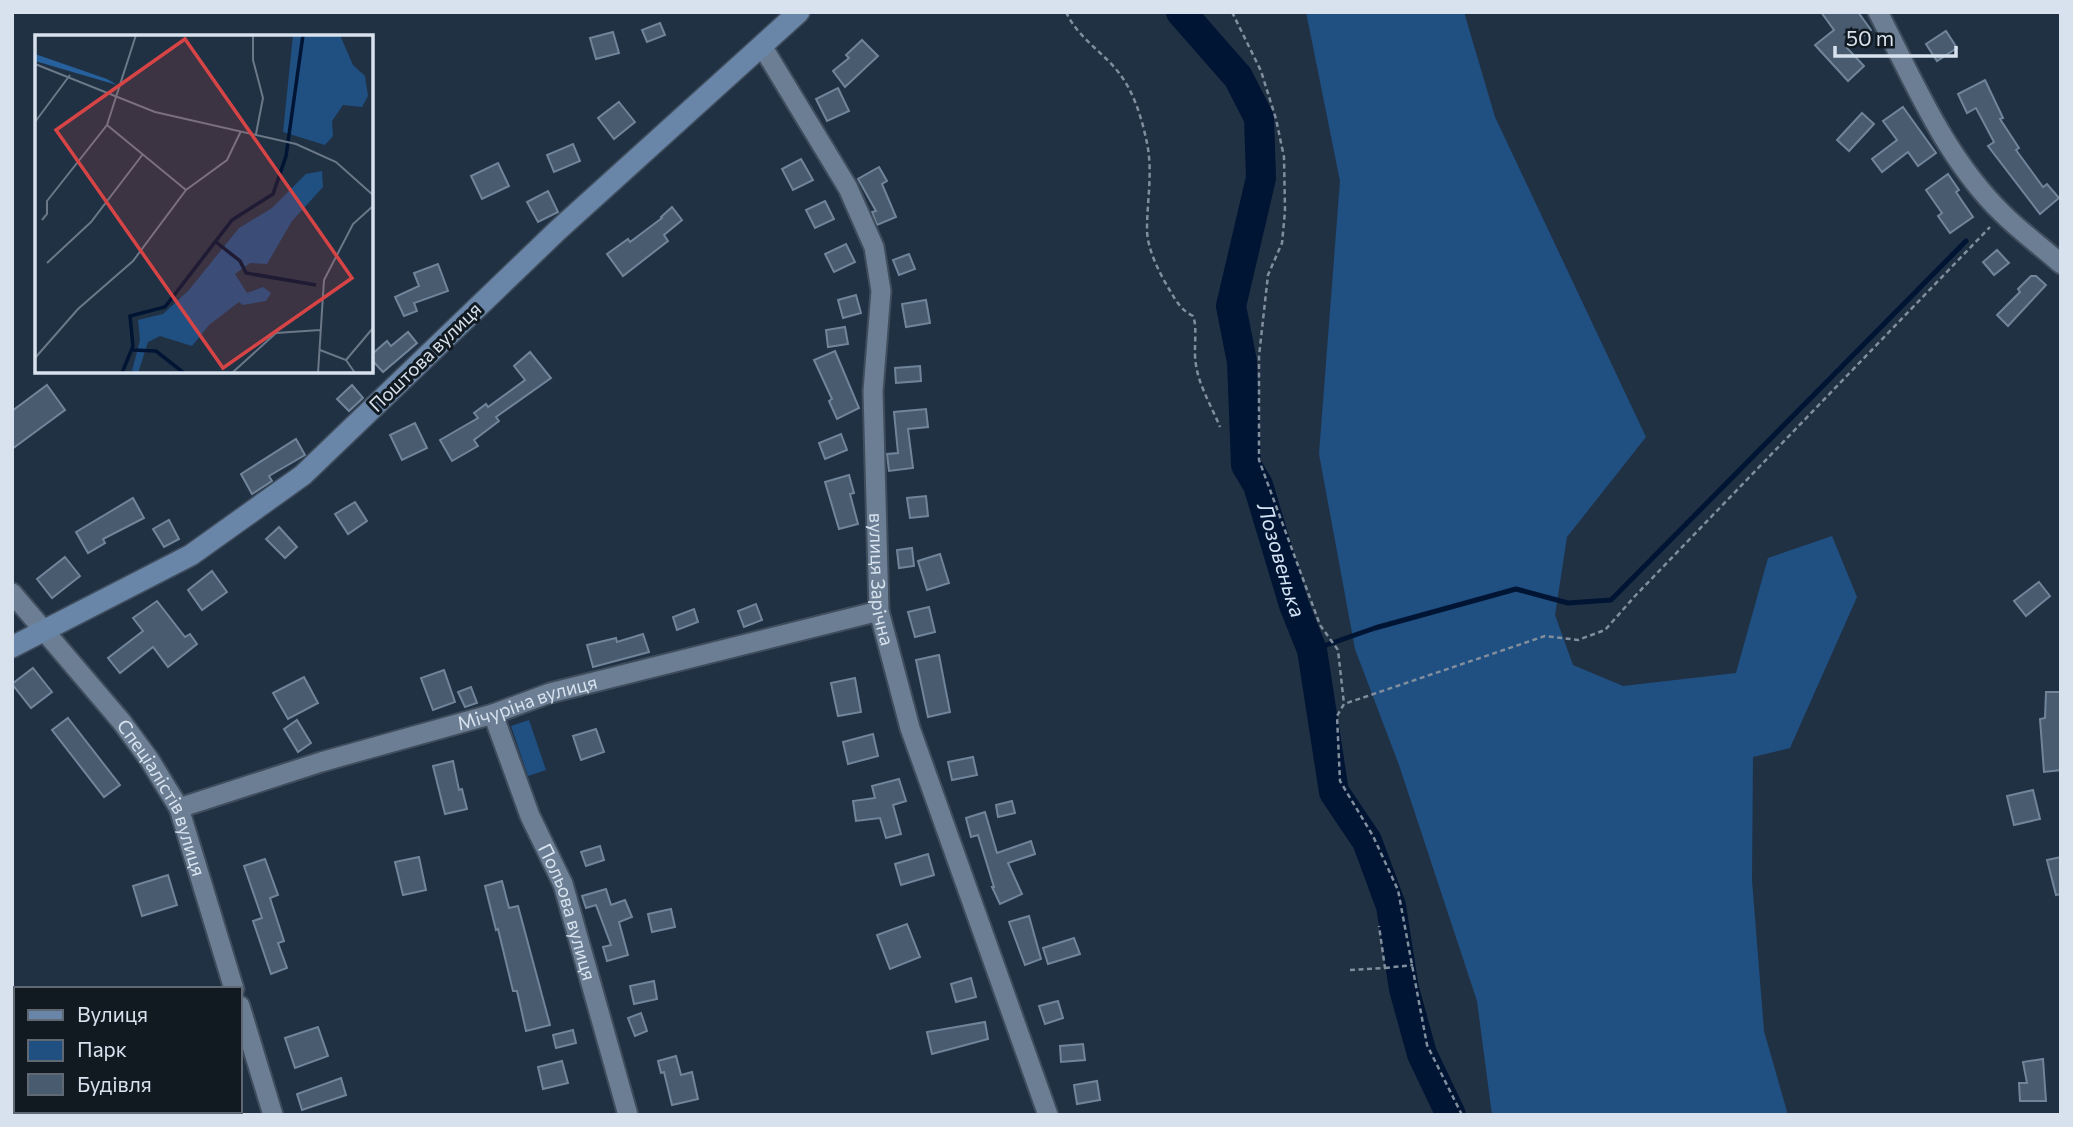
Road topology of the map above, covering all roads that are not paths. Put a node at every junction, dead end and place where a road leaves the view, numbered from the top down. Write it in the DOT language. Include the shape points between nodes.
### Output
graph roads {
  1 [pos="799,12"];
  2 [pos="1878,12"];
  3 [pos="762,46"];
  4 [pos="2061,264"];
  5 [pos="12,593"];
  6 [pos="878,611"];
  7 [pos="45,629"];
  8 [pos="12,647"];
  9 [pos="493,714"];
  10 [pos="179,808"];
  11 [pos="233,987"];
  12 [pos="242,1013"];
  13 [pos="273,1115"];
  14 [pos="628,1115"];
  15 [pos="1048,1115"];
  1 -- 3 [label="street, Поштова вулиця"];
  2 -- 4 [label="street" via="1931,117 1970,176 2003,214"];
  3 -- 6 [label="street, вулиця Зарічна" via="848,188 874,247 881,291 873,391"];
  3 -- 7 [label="street, Поштова вулиця" via="558,230 303,475 191,555"];
  5 -- 7 [label="street, Спеціалістів вулиця"];
  6 -- 9 [label="street, Мічуріна вулиця" via="627,672"];
  6 -- 15 [label="street, вулиця Зарічна" via="910,728"];
  7 -- 8 [label="street, Поштова вулиця"];
  7 -- 10 [label="street, Спеціалістів вулиця" via="142,749"];
  9 -- 10 [label="street, Мічуріна вулиця"];
  9 -- 14 [label="street, Польова вулиця" via="530,816 563,884"];
  10 -- 11 [label="street, Спеціалістів вулиця"];
  12 -- 13 [label="street"];
}
